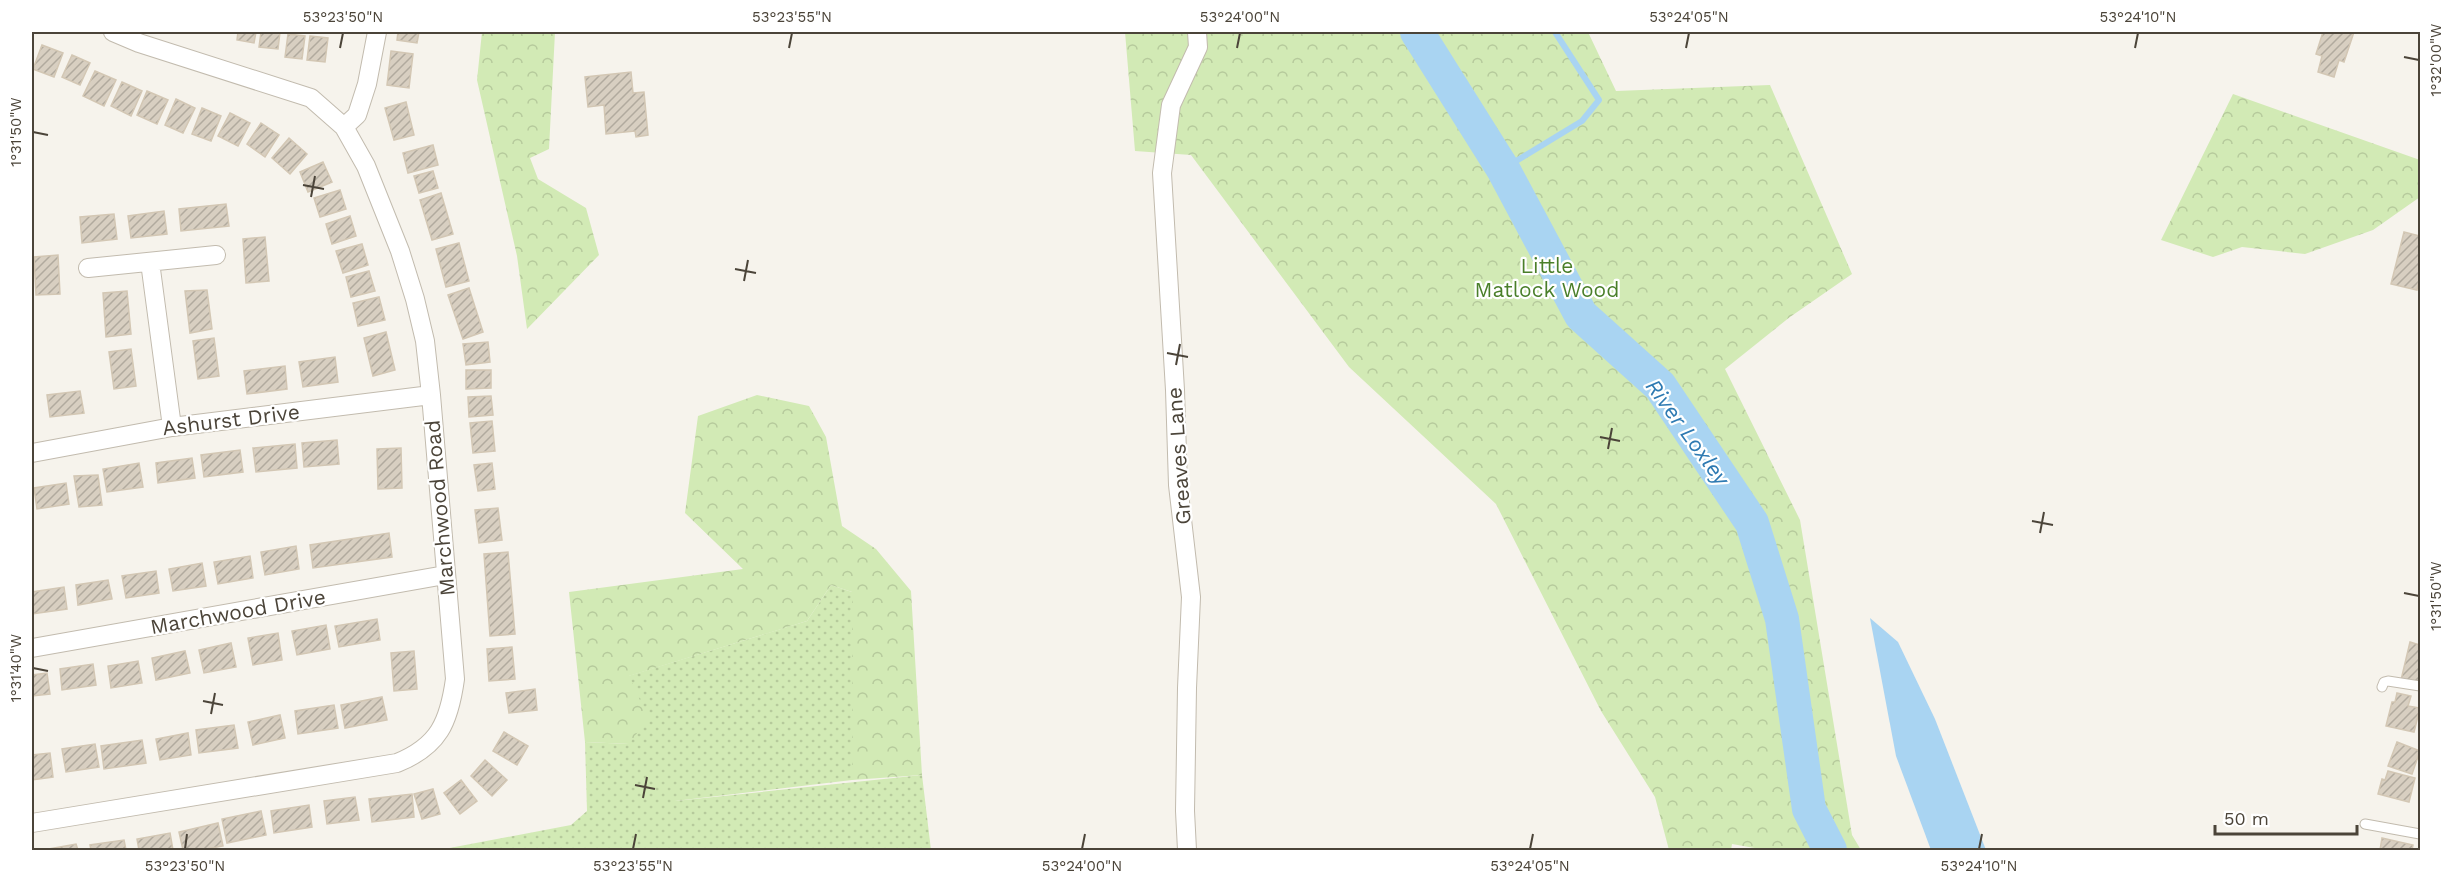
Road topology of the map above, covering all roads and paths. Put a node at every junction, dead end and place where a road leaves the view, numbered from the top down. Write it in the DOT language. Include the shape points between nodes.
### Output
graph roads {
  1 [pos="113,32"];
  2 [pos="377,32"];
  3 [pos="1197,32"];
  4 [pos="141,37"];
  5 [pos="344,127"];
  6 [pos="216,255"];
  7 [pos="150,262"];
  8 [pos="88,268"];
  9 [pos="431,395"];
  10 [pos="172,427"];
  11 [pos="32,453"];
  12 [pos="445,575"];
  13 [pos="32,648"];
  14 [pos="2421,686"];
  15 [pos="2382,687"];
  16 [pos="32,823"];
  17 [pos="2365,824"];
  18 [pos="2421,834"];
  19 [pos="1187,850"];
  1 -- 4 [label="street, Marchwood Road"];
  2 -- 5 [label="street" via="357,115"];
  3 -- 19 [label="street, Greaves Lane" via="1198,47 1171,105 1162,173 1178,485 1191,597 1186,711"];
  4 -- 5 [label="street, Marchwood Road" via="311,98"];
  5 -- 9 [label="street, Marchwood Road" via="366,166 400,251 425,341"];
  6 -- 7 [label="street"];
  7 -- 8 [label="street"];
  7 -- 10 [label="street"];
  9 -- 10 [label="street, Ashurst Drive"];
  9 -- 12 [label="street, Marchwood Road"];
  10 -- 11 [label="street, Ashurst Drive"];
  12 -- 13 [label="street, Marchwood Drive"];
  12 -- 16 [label="street, Marchwood Road" via="455,679 452,700 446,722 435,740 417,755 397,763"];
  14 -- 15 [label="lane" via="2388,681"];
  17 -- 18 [label="lane"];
}
